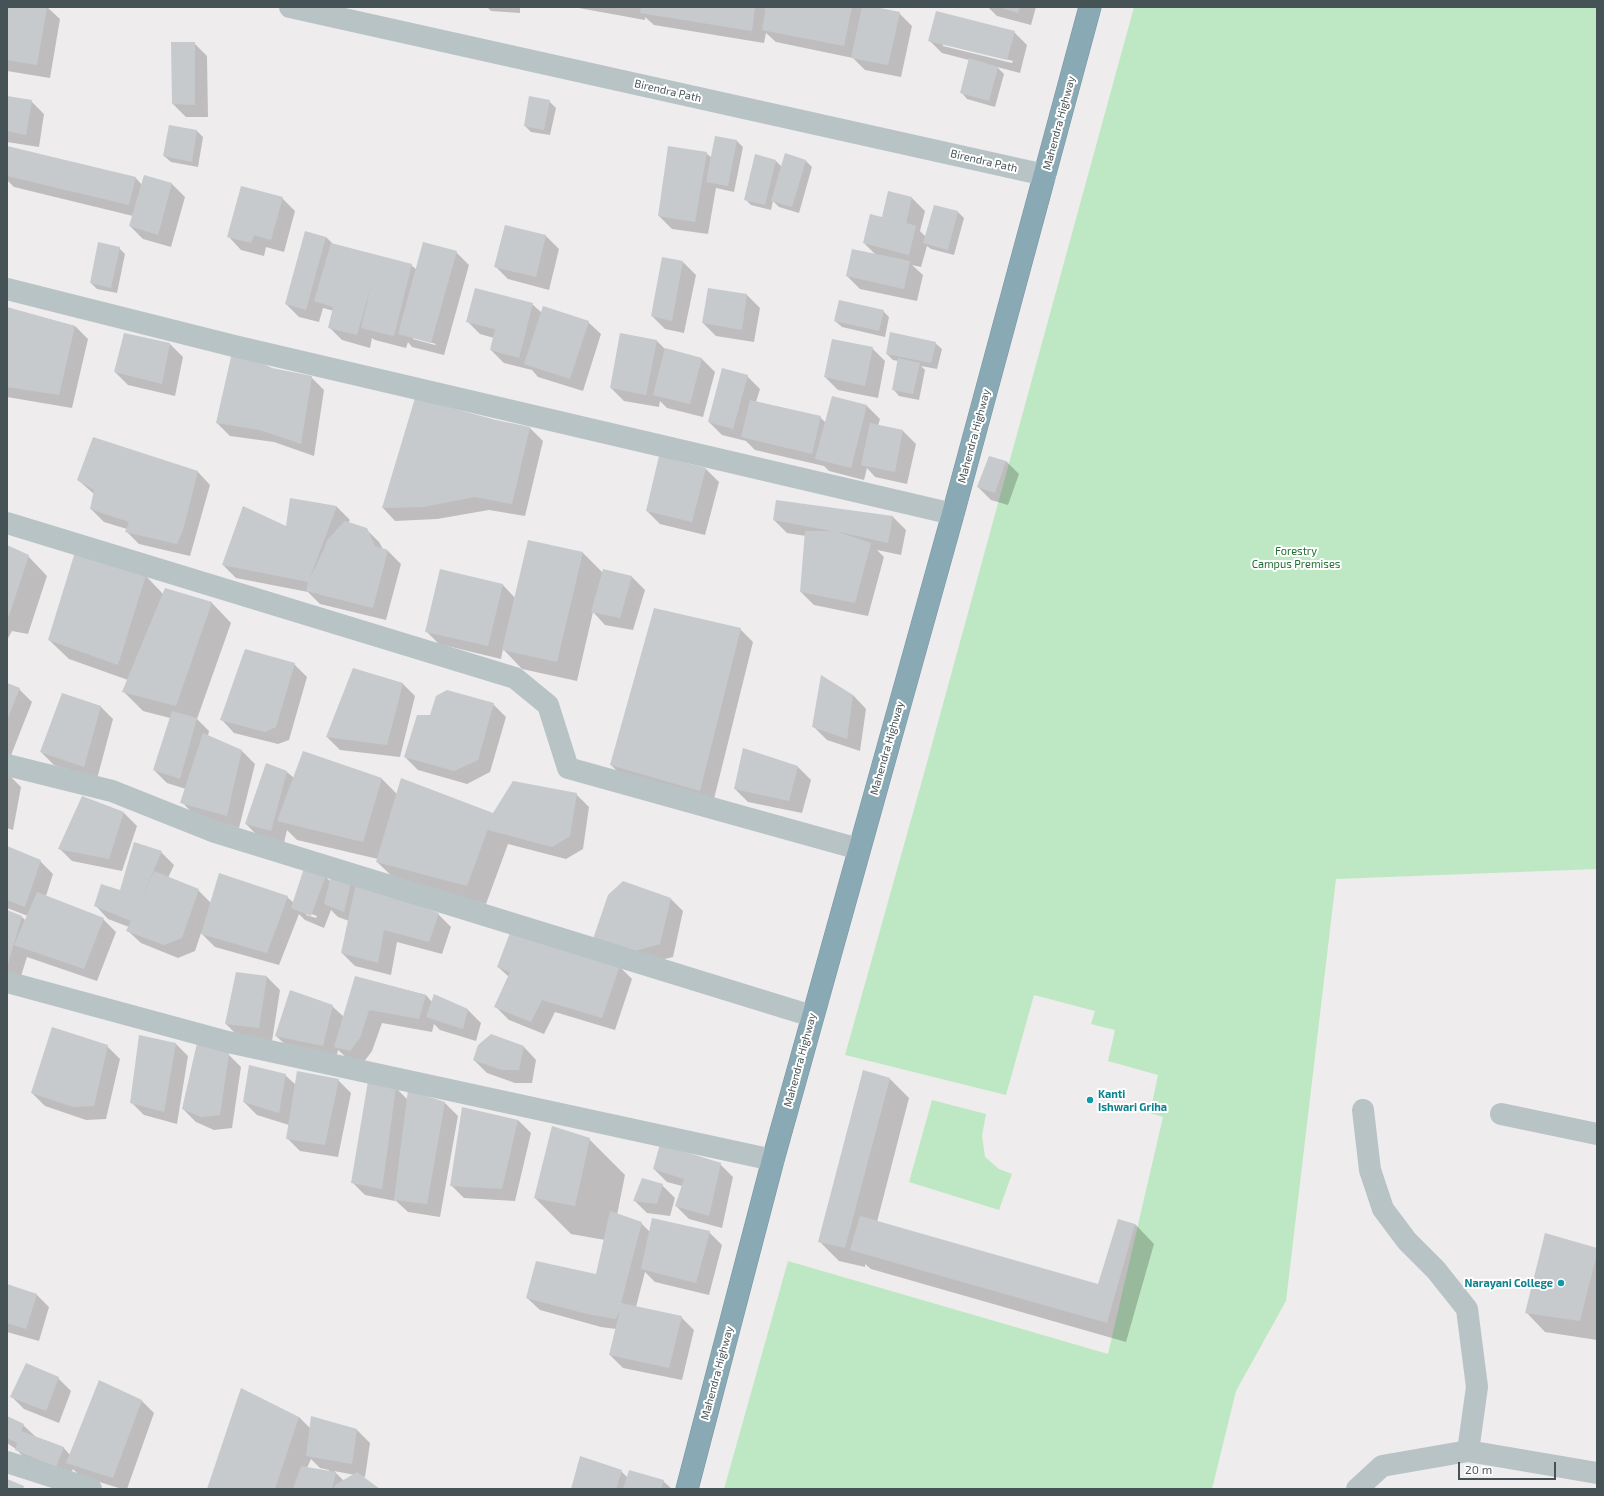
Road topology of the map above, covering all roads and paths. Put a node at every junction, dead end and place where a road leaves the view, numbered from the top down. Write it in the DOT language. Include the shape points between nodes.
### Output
graph roads {
  1 [pos="290,7"];
  2 [pos="1090,7"];
  3 [pos="1044,175"];
  4 [pos="7,289"];
  5 [pos="953,514"];
  6 [pos="7,523"];
  7 [pos="7,765"];
  8 [pos="859,849"];
  9 [pos="7,982"];
  10 [pos="812,1016"];
  11 [pos="1363,1110"];
  12 [pos="1501,1114"];
  13 [pos="1597,1134"];
  14 [pos="773,1160"];
  15 [pos="1468,1451"];
  16 [pos="7,1462"];
  17 [pos="1597,1473"];
  18 [pos="91,1489"];
  19 [pos="687,1489"];
  20 [pos="1357,1489"];
  1 -- 3 [label="street, Birendra Path"];
  2 -- 3 [label="highway, Mahendra Highway"];
  3 -- 5 [label="highway, Mahendra Highway"];
  4 -- 5 [label="street" via="234,346"];
  5 -- 8 [label="highway, Mahendra Highway"];
  6 -- 8 [label="street" via="515,678 548,705 568,768"];
  7 -- 10 [label="street" via="112,791 215,832"];
  8 -- 10 [label="highway, Mahendra Highway"];
  9 -- 14 [label="street" via="228,1042"];
  10 -- 14 [label="highway, Mahendra Highway"];
  11 -- 15 [label="street" via="1370,1170 1383,1210 1407,1241 1436,1270 1466,1309 1477,1387"];
  12 -- 13 [label="street"];
  14 -- 19 [label="highway, Mahendra Highway"];
  15 -- 17 [label="street"];
  15 -- 20 [label="street" via="1382,1466"];
  16 -- 18 [label="street"];
}
